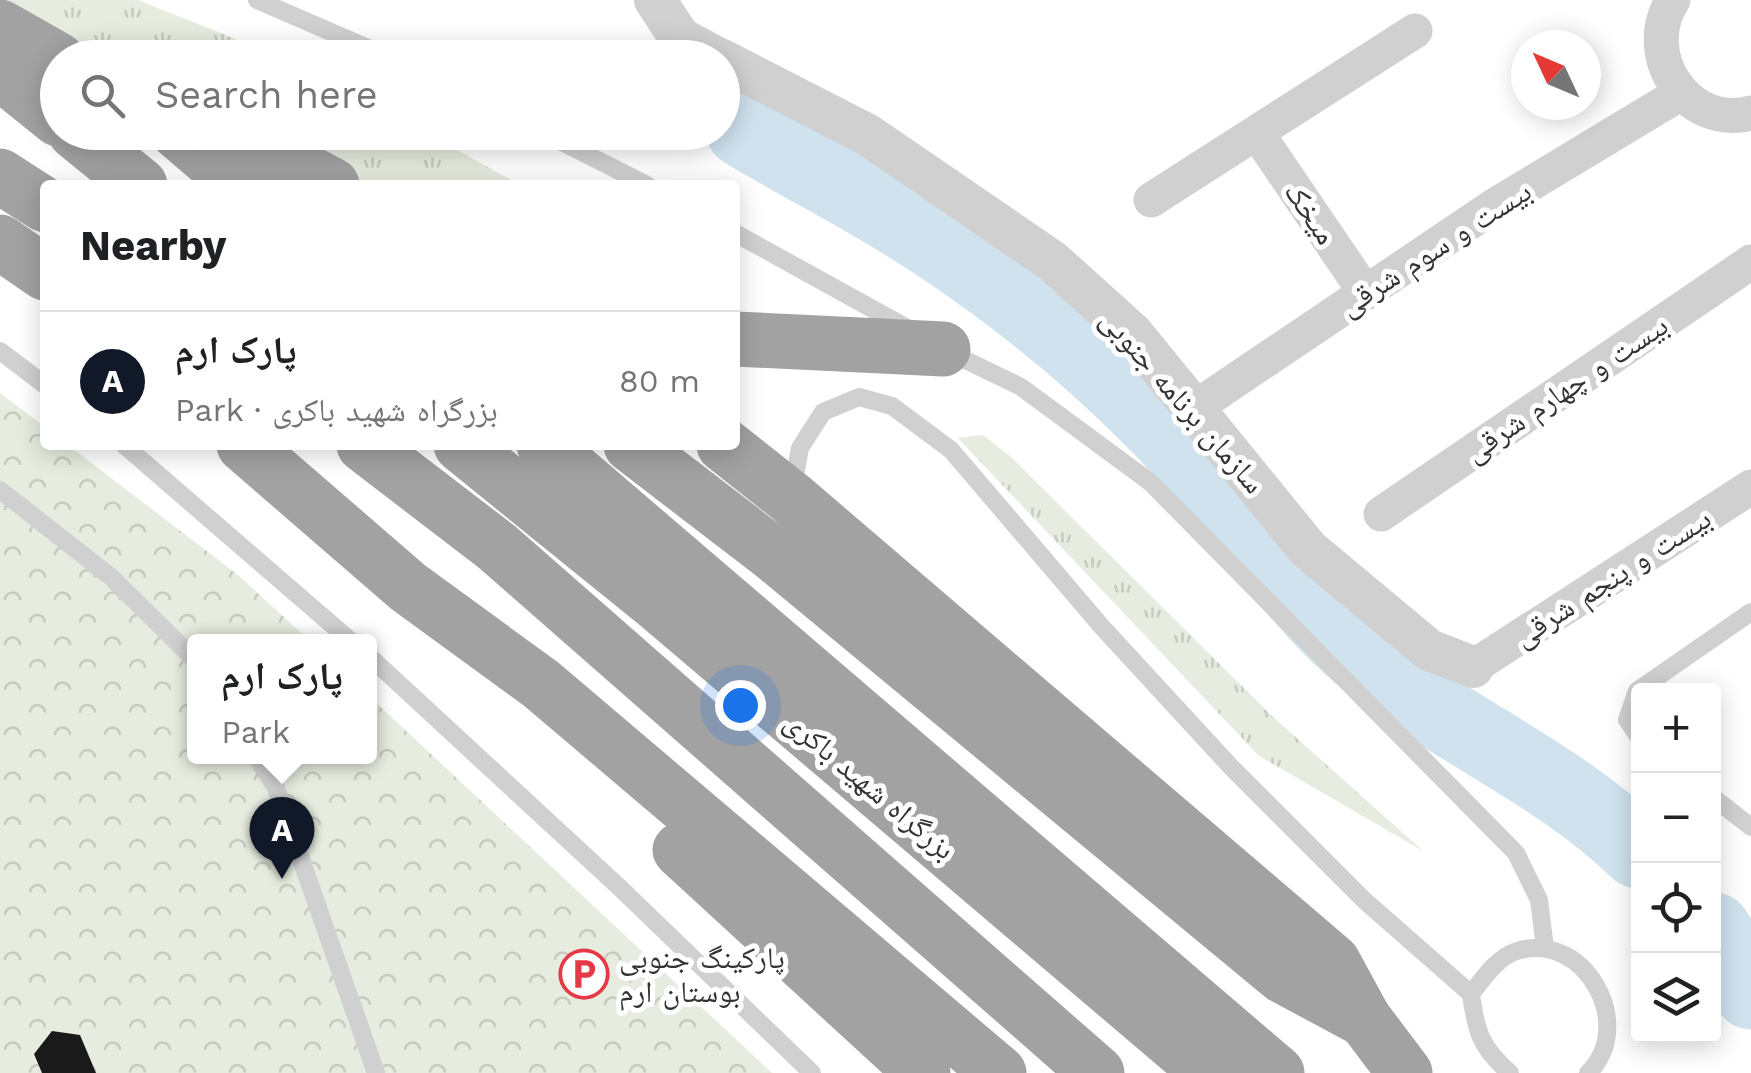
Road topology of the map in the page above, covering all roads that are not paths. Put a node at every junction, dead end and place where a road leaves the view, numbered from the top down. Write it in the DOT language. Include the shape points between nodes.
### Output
graph roads {
  1 [pos="257,0"];
  2 [pos="655,0"];
  3 [pos="1673,0"];
  4 [pos="0,28"];
  5 [pos="1415,30"];
  6 [pos="349,40"];
  7 [pos="684,40"];
  8 [pos="40,50"];
  9 [pos="740,69"];
  10 [pos="0,72"];
  11 [pos="1681,93"];
  12 [pos="40,104"];
  13 [pos="1751,113"];
  14 [pos="1257,133"];
  15 [pos="97,150"];
  16 [pos="200,150"];
  17 [pos="207,150"];
  18 [pos="265,150"];
  19 [pos="578,150"];
  20 [pos="0,176"];
  21 [pos="134,180"];
  22 [pos="234,180"];
  23 [pos="252,180"];
  24 [pos="322,180"];
  25 [pos="637,180"];
  26 [pos="1151,200"];
  27 [pos="40,202"];
  28 [pos="740,236"];
  29 [pos="0,242"];
  30 [pos="1751,262"];
  31 [pos="40,270"];
  32 [pos="1365,292"];
  33 [pos="740,338"];
  34 [pos="943,348"];
  35 [pos="0,350"];
  36 [pos="40,381"];
  37 [pos="1193,410"];
  38 [pos="130,450"];
  39 [pos="250,450"];
  40 [pos="371,450"];
  41 [pos="467,450"];
  42 [pos="549,450"];
  43 [pos="638,450"];
  44 [pos="730,450"];
  45 [pos="1751,487"];
  46 [pos="0,490"];
  47 [pos="791,498"];
  48 [pos="1381,514"];
  49 [pos="408,587"];
  50 [pos="1751,612"];
  51 [pos="343,634"];
  52 [pos="187,652"];
  53 [pos="377,663"];
  54 [pos="1473,667"];
  55 [pos="1647,683"];
  56 [pos="261,764"];
  57 [pos="1721,803"];
  58 [pos="1751,827"];
  59 [pos="1545,948"];
  60 [pos="1471,994"];
  61 [pos="1365,1020"];
  62 [pos="1201,1046"];
  63 [pos="1604,1066"];
  64 [pos="1090,1068"];
  65 [pos="376,1073"];
  66 [pos="812,1073"];
  67 [pos="923,1073"];
  68 [pos="1000,1073"];
  69 [pos="1276,1073"];
  70 [pos="1405,1073"];
  71 [pos="1510,1073"];
  72 [pos="1588,1073"];
  1 -- 6 [label="lane"];
  2 -- 7 [label="street, سازمان برنامه جنوبی"];
  3 -- 11 [label="street" via="1660,31 1661,54"];
  4 -- 8 [label="highway"];
  5 -- 14 [label="street"];
  9 -- 37 [label="street, سازمان برنامه جنوبی" via="868,135 1052,261 1132,332"];
  10 -- 12 [label="highway"];
  11 -- 13 [label="street" via="1720,115"];
  11 -- 32 [label="street, بیست و سوم شرقی"];
  14 -- 26 [label="street"];
  14 -- 32 [label="street, میخک"];
  15 -- 21 [label="highway"];
  16 -- 22 [label="highway"];
  17 -- 23 [label="highway"];
  18 -- 24 [label="highway"];
  19 -- 25 [label="lane"];
  20 -- 27 [label="highway"];
  28 -- 34 [label="lane"];
  29 -- 31 [label="highway"];
  30 -- 48 [label="street, بیست و چهارم شرقی"];
  32 -- 37 [label="street, بیست و سوم شرقی"];
  33 -- 34 [label="highway"];
  34 -- 59 [label="lane" via="1021,388 1150,482 1516,853 1538,900"];
  35 -- 36 [label="lane"];
  37 -- 54 [label="street, سازمان برنامه جنوبی" via="1308,548 1429,650"];
  38 -- 51 [label="lane"];
  39 -- 49 [label="highway"];
  40 -- 64 [label="highway" via="498,547"];
  41 -- 62 [label="highway, بزرگراه شهید باکری"];
  42 -- 62 [label="highway"];
  43 -- 61 [label="highway" via="1282,976"];
  44 -- 47 [label="highway"];
  45 -- 54 [label="street, بیست و پنجم شرقی"];
  46 -- 52 [label="lane" via="111,578"];
  47 -- 60 [label="lane" via="800,448 823,412 860,397 892,406 951,450 1232,768 1364,900"];
  47 -- 61 [label="highway" via="1333,962"];
  49 -- 67 [label="highway" via="486,675"];
  49 -- 68 [label="highway" via="541,684"];
  50 -- 55 [label="lane"];
  53 -- 66 [label="lane"];
  56 -- 65 [label="lane" via="276,788"];
  57 -- 58 [label="lane"];
  59 -- 60 [label="lane" via="1515,951"];
  59 -- 63 [label="lane" via="1565,955 1602,990 1609,1024"];
  60 -- 71 [label="lane" via="1476,1029 1490,1056"];
  61 -- 70 [label="highway"];
  62 -- 69 [label="highway"];
  63 -- 72 [label="lane"];
}
